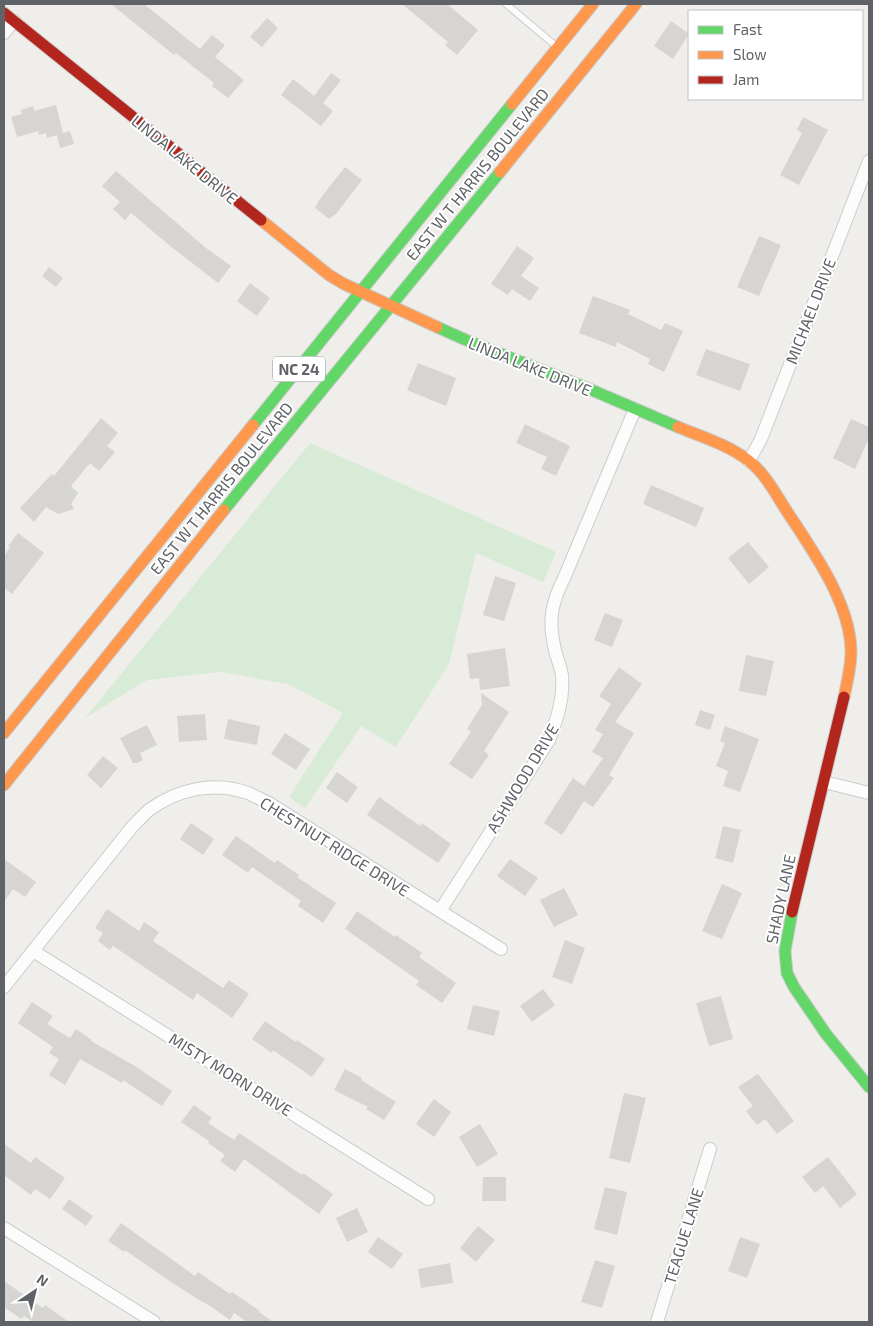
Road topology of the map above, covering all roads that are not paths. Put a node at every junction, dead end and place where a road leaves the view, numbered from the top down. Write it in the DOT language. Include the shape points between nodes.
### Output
graph roads {
  1 [pos="506,4"];
  2 [pos="592,4"];
  3 [pos="636,4"];
  4 [pos="9,17"];
  5 [pos="4,33"];
  6 [pos="557,47"];
  7 [pos="869,161"];
  8 [pos="361,292"];
  9 [pos="391,306"];
  10 [pos="635,409"];
  11 [pos="749,461"];
  12 [pos="4,733"];
  13 [pos="824,782"];
  14 [pos="4,785"];
  15 [pos="869,793"];
  16 [pos="440,911"];
  17 [pos="501,949"];
  18 [pos="33,951"];
  19 [pos="4,987"];
  20 [pos="869,1087"];
  21 [pos="710,1149"];
  22 [pos="428,1199"];
  23 [pos="4,1228"];
  24 [pos="154,1322"];
  25 [pos="657,1322"];
  1 -- 6 [label="lane"];
  2 -- 6 [label="main road, EAST W T HARRIS BOULEVARD / NC 24"];
  3 -- 9 [label="main road, EAST W T HARRIS BOULEVARD / NC 24"];
  4 -- 5 [label="street"];
  4 -- 8 [label="main road, LINDA LAKE DRIVE" via="328,275"];
  6 -- 8 [label="main road, EAST W T HARRIS BOULEVARD / NC 24"];
  7 -- 11 [label="street, MICHAEL DRIVE"];
  8 -- 9 [label="main road, LINDA LAKE DRIVE"];
  8 -- 12 [label="main road, EAST W T HARRIS BOULEVARD / NC 24"];
  9 -- 10 [label="main road, LINDA LAKE DRIVE"];
  9 -- 14 [label="main road, EAST W T HARRIS BOULEVARD / NC 24"];
  10 -- 11 [label="main road, LINDA LAKE DRIVE" via="733,450"];
  10 -- 16 [label="street, ASHWOOD DRIVE" via="553,605 552,635 562,677 557,720 548,740"];
  11 -- 13 [label="main road, LINDA LAKE DRIVE" via="761,472 814,553 846,619 851,652 848,680"];
  13 -- 15 [label="street"];
  13 -- 20 [label="main road, SHADY LANE" via="793,906 785,950 787,973 826,1034"];
  16 -- 17 [label="street, CHESTNUT RIDGE DRIVE"];
  16 -- 18 [label="street, CHESTNUT RIDGE DRIVE" via="269,803 239,790 196,788 165,799 132,826"];
  18 -- 19 [label="street, CHESTNUT RIDGE DRIVE"];
  18 -- 22 [label="street, MISTY MORN DRIVE"];
  21 -- 25 [label="street, TEAGUE LANE"];
  23 -- 24 [label="street"];
}
